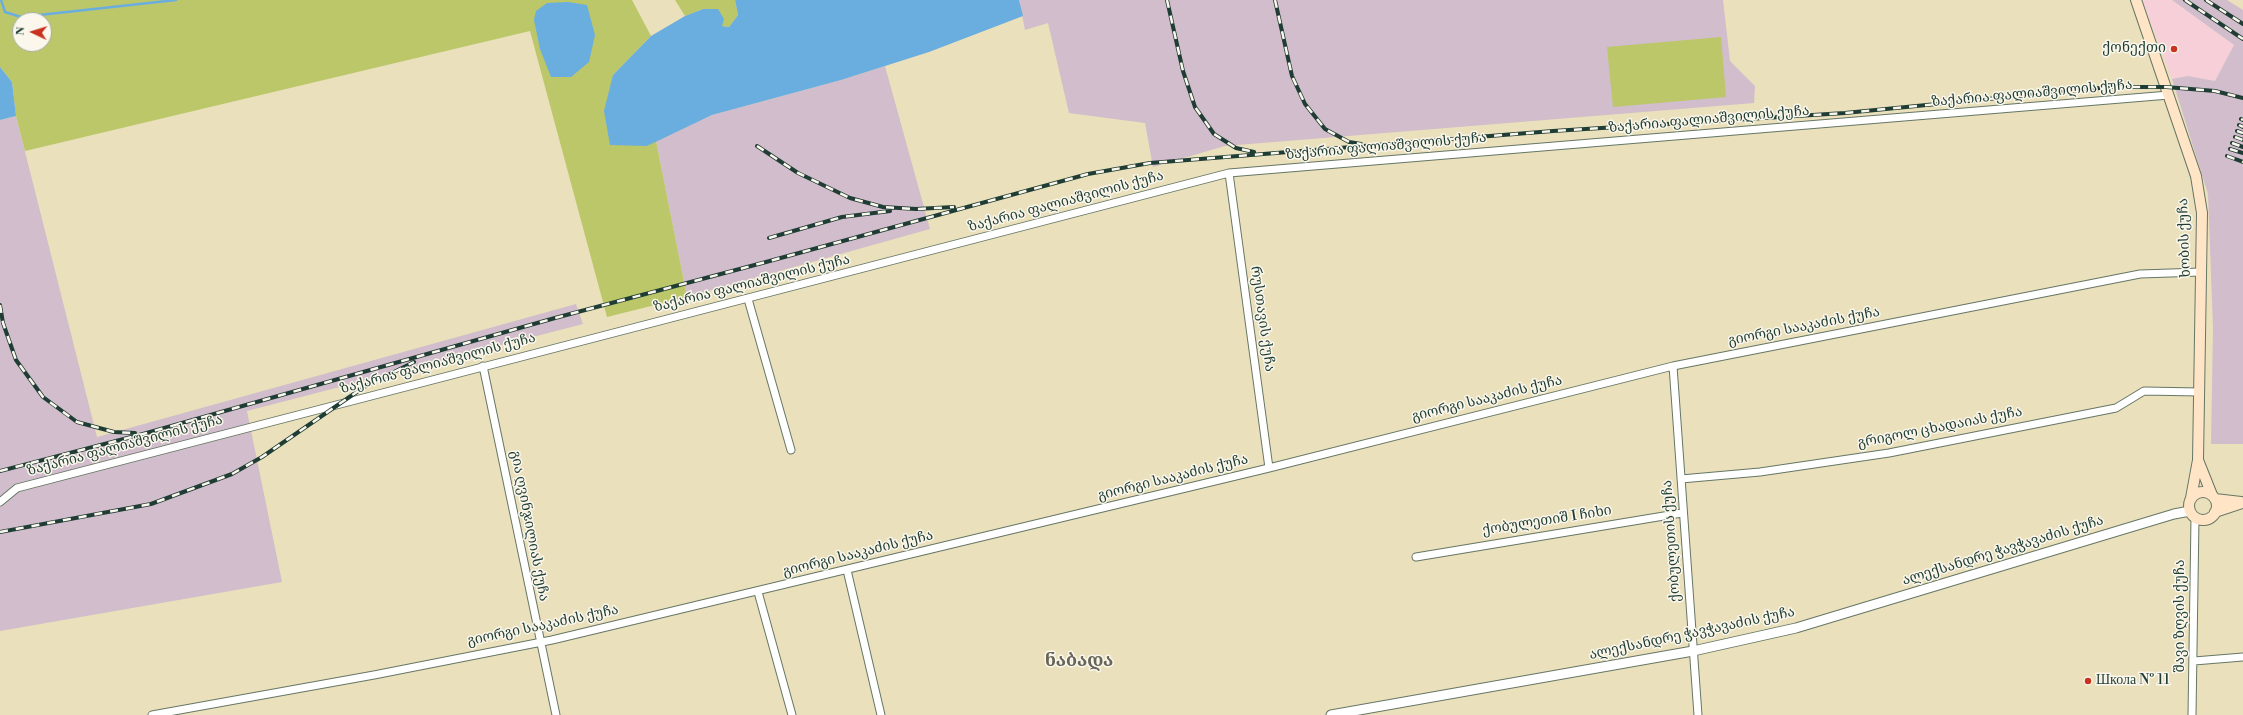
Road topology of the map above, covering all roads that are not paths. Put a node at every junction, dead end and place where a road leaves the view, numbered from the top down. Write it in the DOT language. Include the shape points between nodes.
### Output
graph roads {
  1 [pos="2136,0"];
  2 [pos="2169,95"];
  3 [pos="1229,173"];
  4 [pos="2201,272"];
  5 [pos="748,299"];
  6 [pos="483,366"];
  7 [pos="1673,366"];
  8 [pos="2199,392"];
  9 [pos="791,450"];
  10 [pos="2198,460"];
  11 [pos="1269,468"];
  12 [pos="1681,479"];
  13 [pos="2213,497"];
  14 [pos="2191,498"];
  15 [pos="0,502"];
  16 [pos="2243,503"];
  17 [pos="1682,512"];
  18 [pos="2215,512"];
  19 [pos="2192,515"];
  20 [pos="1416,557"];
  21 [pos="847,570"];
  22 [pos="758,592"];
  23 [pos="539,642"];
  24 [pos="1693,651"];
  25 [pos="2243,657"];
  26 [pos="2194,661"];
  27 [pos="152,715"];
  28 [pos="556,715"];
  29 [pos="792,715"];
  30 [pos="881,715"];
  31 [pos="1330,715"];
  32 [pos="1698,715"];
  33 [pos="2192,715"];
  1 -- 2 [label="main road, ხობის ქუჩა"];
  2 -- 3 [label="street, ზაქარია ფალიაშვილის ქუჩა"];
  2 -- 4 [label="main road, ხობის ქუჩა" via="2196,176 2202,213"];
  3 -- 5 [label="street, ზაქარია ფალიაშვილის ქუჩა"];
  3 -- 11 [label="street, რუსთავის ქუჩა"];
  4 -- 7 [label="street, გიორგი სააკაძის ქუჩა" via="2140,274"];
  4 -- 8 [label="main road, ხობის ქუჩა"];
  5 -- 6 [label="street, ზაქარია ფალიაშვილის ქუჩა"];
  5 -- 9 [label="street"];
  6 -- 15 [label="street, ზაქარია ფალიაშვილის ქუჩა" via="17,488"];
  6 -- 23 [label="street, გია ღვინჯილიას ქუჩა"];
  7 -- 11 [label="street, გიორგი სააკაძის ქუჩა"];
  7 -- 12 [label="street, ქობულეთის ქუჩა"];
  8 -- 10 [label="main road, ხობის ქუჩა"];
  8 -- 12 [label="street, გრიგოლ ცხადაიას ქუჩა" via="2144,391 2116,408 1889,452 1760,472"];
  10 -- 13 [label="main road, ხობის ქუჩა"];
  10 -- 14 [label="main road, ხობის ქუჩა"];
  11 -- 21 [label="street, გიორგი სააკაძის ქუჩა"];
  12 -- 17 [label="street, ქობულეთის ქუჩა"];
  13 -- 14 [label="main road" via="2203,492"];
  13 -- 16 [label="main road"];
  13 -- 18 [label="main road" via="2217,504"];
  14 -- 19 [label="main road"];
  16 -- 18 [label="main road"];
  17 -- 20 [label="street, ქობულეთიშ I ჩიხი"];
  17 -- 24 [label="street, ქობულეთის ქუჩა"];
  18 -- 19 [label="main road" via="2204,520"];
  19 -- 24 [label="street, ალექსანდრე ჭავჭავაძის ქუჩა" via="2167,516 1796,628"];
  19 -- 26 [label="street, შავი ზღვის ქუჩა"];
  21 -- 22 [label="street, გიორგი სააკაძის ქუჩა"];
  21 -- 30 [label="street"];
  22 -- 23 [label="street, გიორგი სააკაძის ქუჩა"];
  22 -- 29 [label="street"];
  23 -- 27 [label="street, გიორგი სააკაძის ქუჩა"];
  23 -- 28 [label="street, გია ღვინჯილიას ქუჩა"];
  24 -- 31 [label="street, ალექსანდრე ჭავჭავაძის ქუჩა"];
  24 -- 32 [label="street, ქობულეთის ქუჩა"];
  25 -- 26 [label="street"];
  26 -- 33 [label="street, შავი ზღვის ქუჩა"];
}
